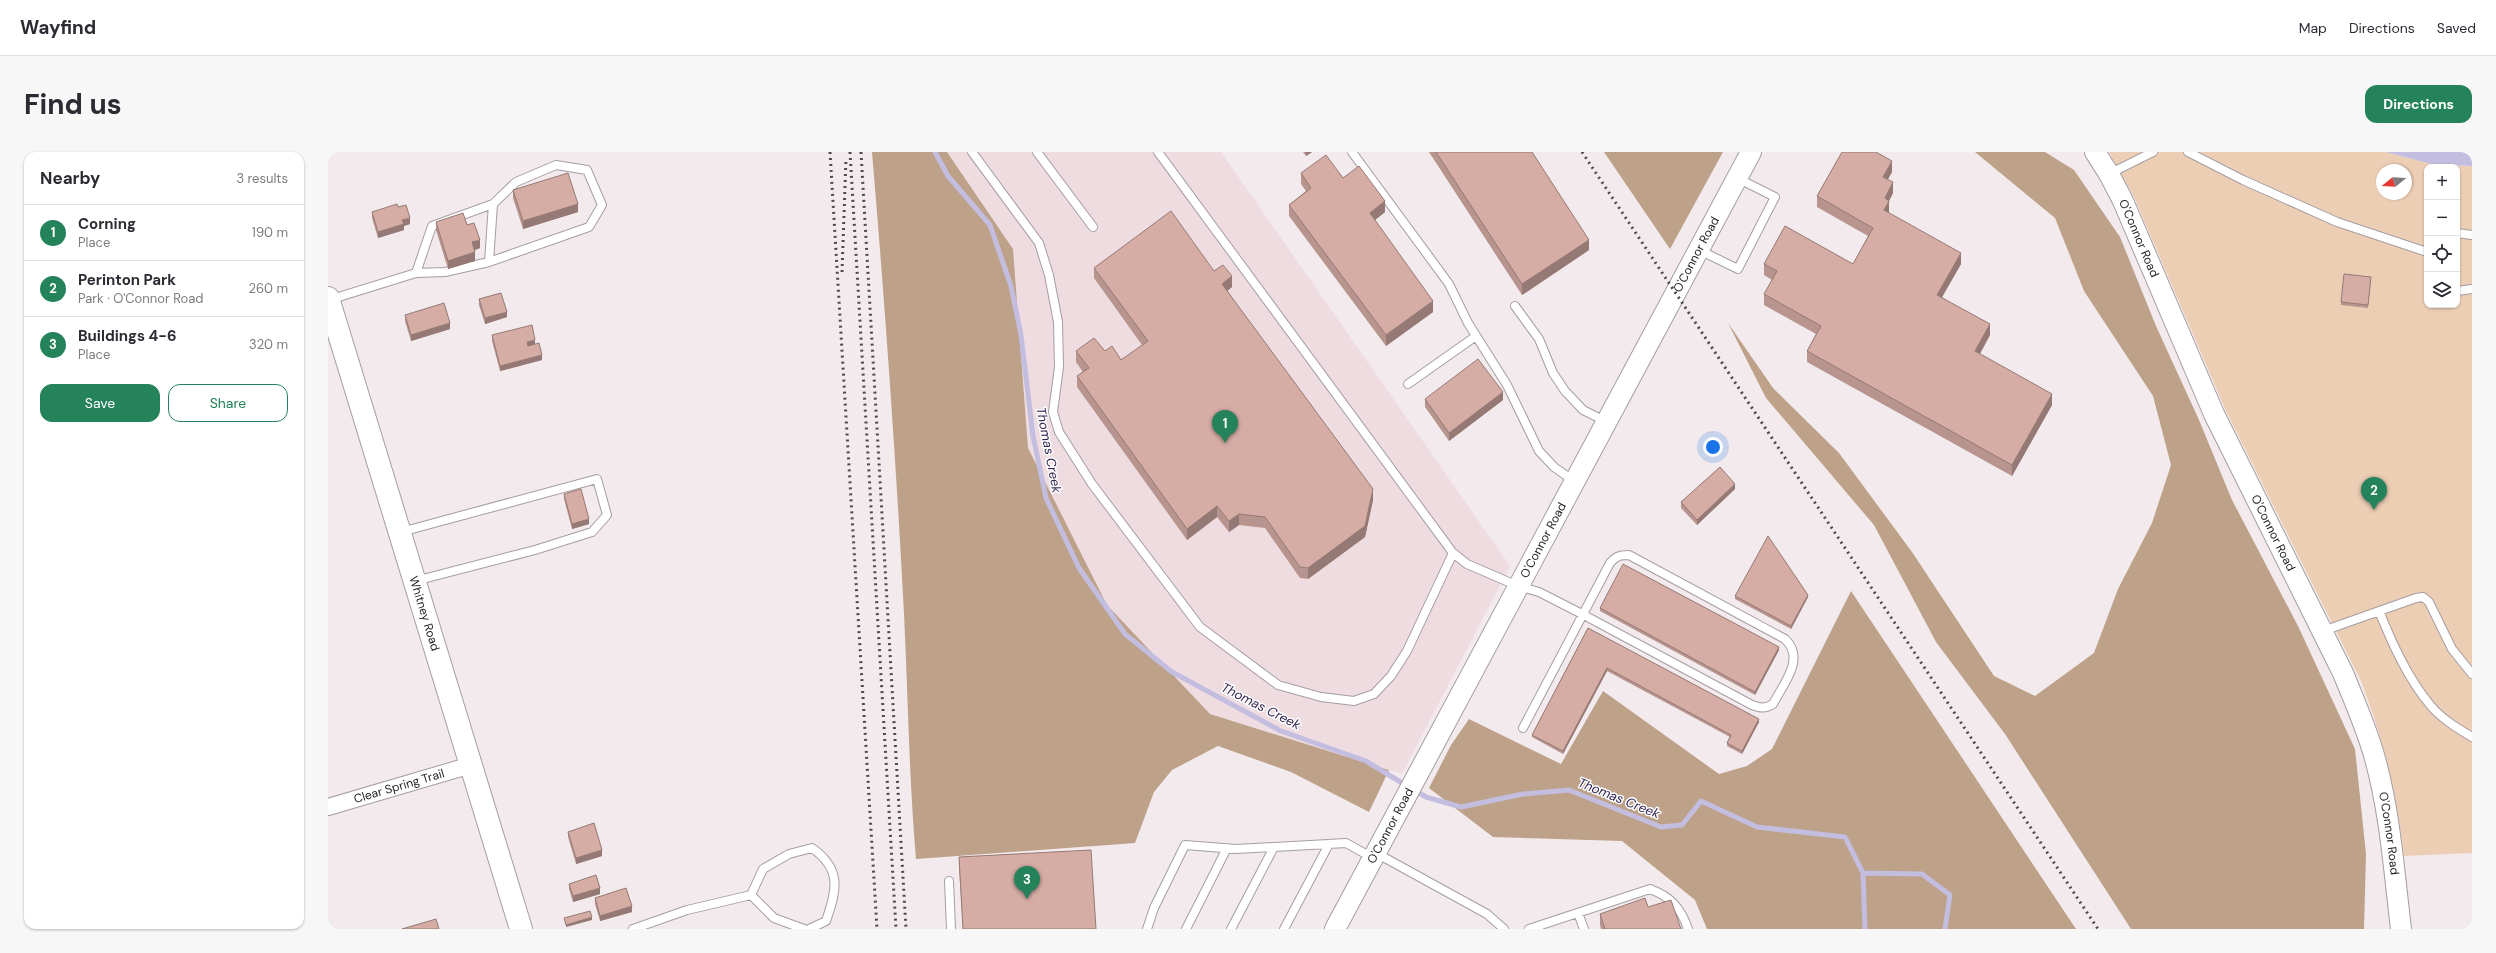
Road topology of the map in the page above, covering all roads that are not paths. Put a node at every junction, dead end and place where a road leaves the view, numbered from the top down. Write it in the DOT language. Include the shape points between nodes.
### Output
graph roads {
  1 [pos="972,152"];
  2 [pos="1037,152"];
  3 [pos="1158,152"];
  4 [pos="1352,152"];
  5 [pos="1751,152"];
  6 [pos="2095,152"];
  7 [pos="2153,152"];
  8 [pos="2188,152"];
  9 [pos="2109,174"];
  10 [pos="1737,177"];
  11 [pos="493,204"];
  12 [pos="1093,227"];
  13 [pos="2460,233"];
  14 [pos="2472,235"];
  15 [pos="1699,249"];
  16 [pos="2424,251"];
  17 [pos="490,262"];
  18 [pos="416,273"];
  19 [pos="2472,289"];
  20 [pos="2460,291"];
  21 [pos="328,299"];
  22 [pos="1515,306"];
  23 [pos="1476,336"];
  24 [pos="1408,384"];
  25 [pos="1607,422"];
  26 [pos="1574,481"];
  27 [pos="400,532"];
  28 [pos="1453,553"];
  29 [pos="415,581"];
  30 [pos="1518,586"];
  31 [pos="2379,611"];
  32 [pos="1582,614"];
  33 [pos="2322,632"];
  34 [pos="2472,674"];
  35 [pos="1523,728"];
  36 [pos="2472,737"];
  37 [pos="471,765"];
  38 [pos="328,807"];
  39 [pos="1329,844"];
  40 [pos="1274,847"];
  41 [pos="1227,848"];
  42 [pos="1374,855"];
  43 [pos="949,880"];
  44 [pos="751,895"];
  45 [pos="1578,913"];
  46 [pos="521,929"];
  47 [pos="633,929"];
  48 [pos="804,929"];
  49 [pos="809,929"];
  50 [pos="952,929"];
  51 [pos="1147,929"];
  52 [pos="1186,929"];
  53 [pos="1231,929"];
  54 [pos="1284,929"];
  55 [pos="1335,929"];
  56 [pos="1504,929"];
  57 [pos="1529,929"];
  58 [pos="1584,929"];
  59 [pos="1688,929"];
  60 [pos="2402,929"];
  1 -- 28 [label="lane" via="1039,243 1049,275 1058,322 1059,367 1053,412 1059,432 1092,484 1200,627 1230,652 1278,685 1321,697 1354,701 1374,694 1391,676 1407,651"];
  2 -- 12 [label="lane"];
  3 -- 28 [label="lane"];
  4 -- 23 [label="lane" via="1449,284"];
  5 -- 10 [label="street, O'Connor Road"];
  6 -- 9 [label="street, O'Connor Road"];
  7 -- 9 [label="lane"];
  8 -- 16 [label="lane" via="2337,222"];
  9 -- 33 [label="street, O'Connor Road" via="2214,414"];
  10 -- 15 [label="street, O'Connor Road"];
  10 -- 15 [label="lane" via="1775,197 1738,269"];
  11 -- 17 [label="lane"];
  11 -- 17 [label="lane" via="516,182 556,165 587,170 602,205 589,227"];
  11 -- 18 [label="lane" via="432,226"];
  13 -- 14 [label="lane"];
  15 -- 25 [label="street, O'Connor Road"];
  17 -- 18 [label="lane" via="445,272"];
  18 -- 21 [label="lane"];
  19 -- 20 [label="lane"];
  21 -- 27 [label="main road, Whitney Road"];
  22 -- 25 [label="lane" via="1539,339 1553,373 1565,391 1583,410"];
  23 -- 24 [label="lane"];
  23 -- 26 [label="lane" via="1507,386 1539,451 1554,467"];
  25 -- 26 [label="street, O'Connor Road"];
  26 -- 30 [label="street, O'Connor Road"];
  27 -- 29 [label="main road, Whitney Road"];
  27 -- 29 [label="lane" via="597,479 607,515 592,532 535,550"];
  28 -- 30 [label="lane" via="1467,564"];
  29 -- 37 [label="main road, Whitney Road"];
  30 -- 32 [label="lane" via="1539,592"];
  30 -- 42 [label="street, O'Connor Road"];
  31 -- 33 [label="lane"];
  31 -- 34 [label="lane" via="2423,597 2429,602 2452,649"];
  31 -- 36 [label="lane" via="2396,648 2431,706 2451,725"];
  32 -- 32 [label="lane" via="1759,707 1766,708 1772,704 1794,662 1792,646 1785,639 1629,555 1616,557 1610,562"];
  32 -- 35 [label="lane"];
  33 -- 60 [label="street, O'Connor Road" via="2360,714 2374,755 2388,825"];
  37 -- 38 [label="street, Clear Spring Trail"];
  37 -- 46 [label="main road, Whitney Road"];
  39 -- 40 [label="lane"];
  39 -- 42 [label="lane" via="1346,843"];
  39 -- 54 [label="lane"];
  40 -- 41 [label="lane"];
  40 -- 53 [label="lane"];
  41 -- 51 [label="lane" via="1185,845 1154,908"];
  41 -- 52 [label="lane"];
  42 -- 55 [label="street, O'Connor Road"];
  42 -- 56 [label="lane" via="1487,914"];
  43 -- 50 [label="lane"];
  44 -- 47 [label="lane" via="687,910"];
  44 -- 48 [label="lane" via="774,918"];
  44 -- 49 [label="lane" via="763,869 789,854 812,848 826,858 834,875 835,896 826,921"];
  45 -- 57 [label="lane"];
  45 -- 58 [label="lane"];
  45 -- 59 [label="lane" via="1650,889 1665,895 1683,914"];
}
